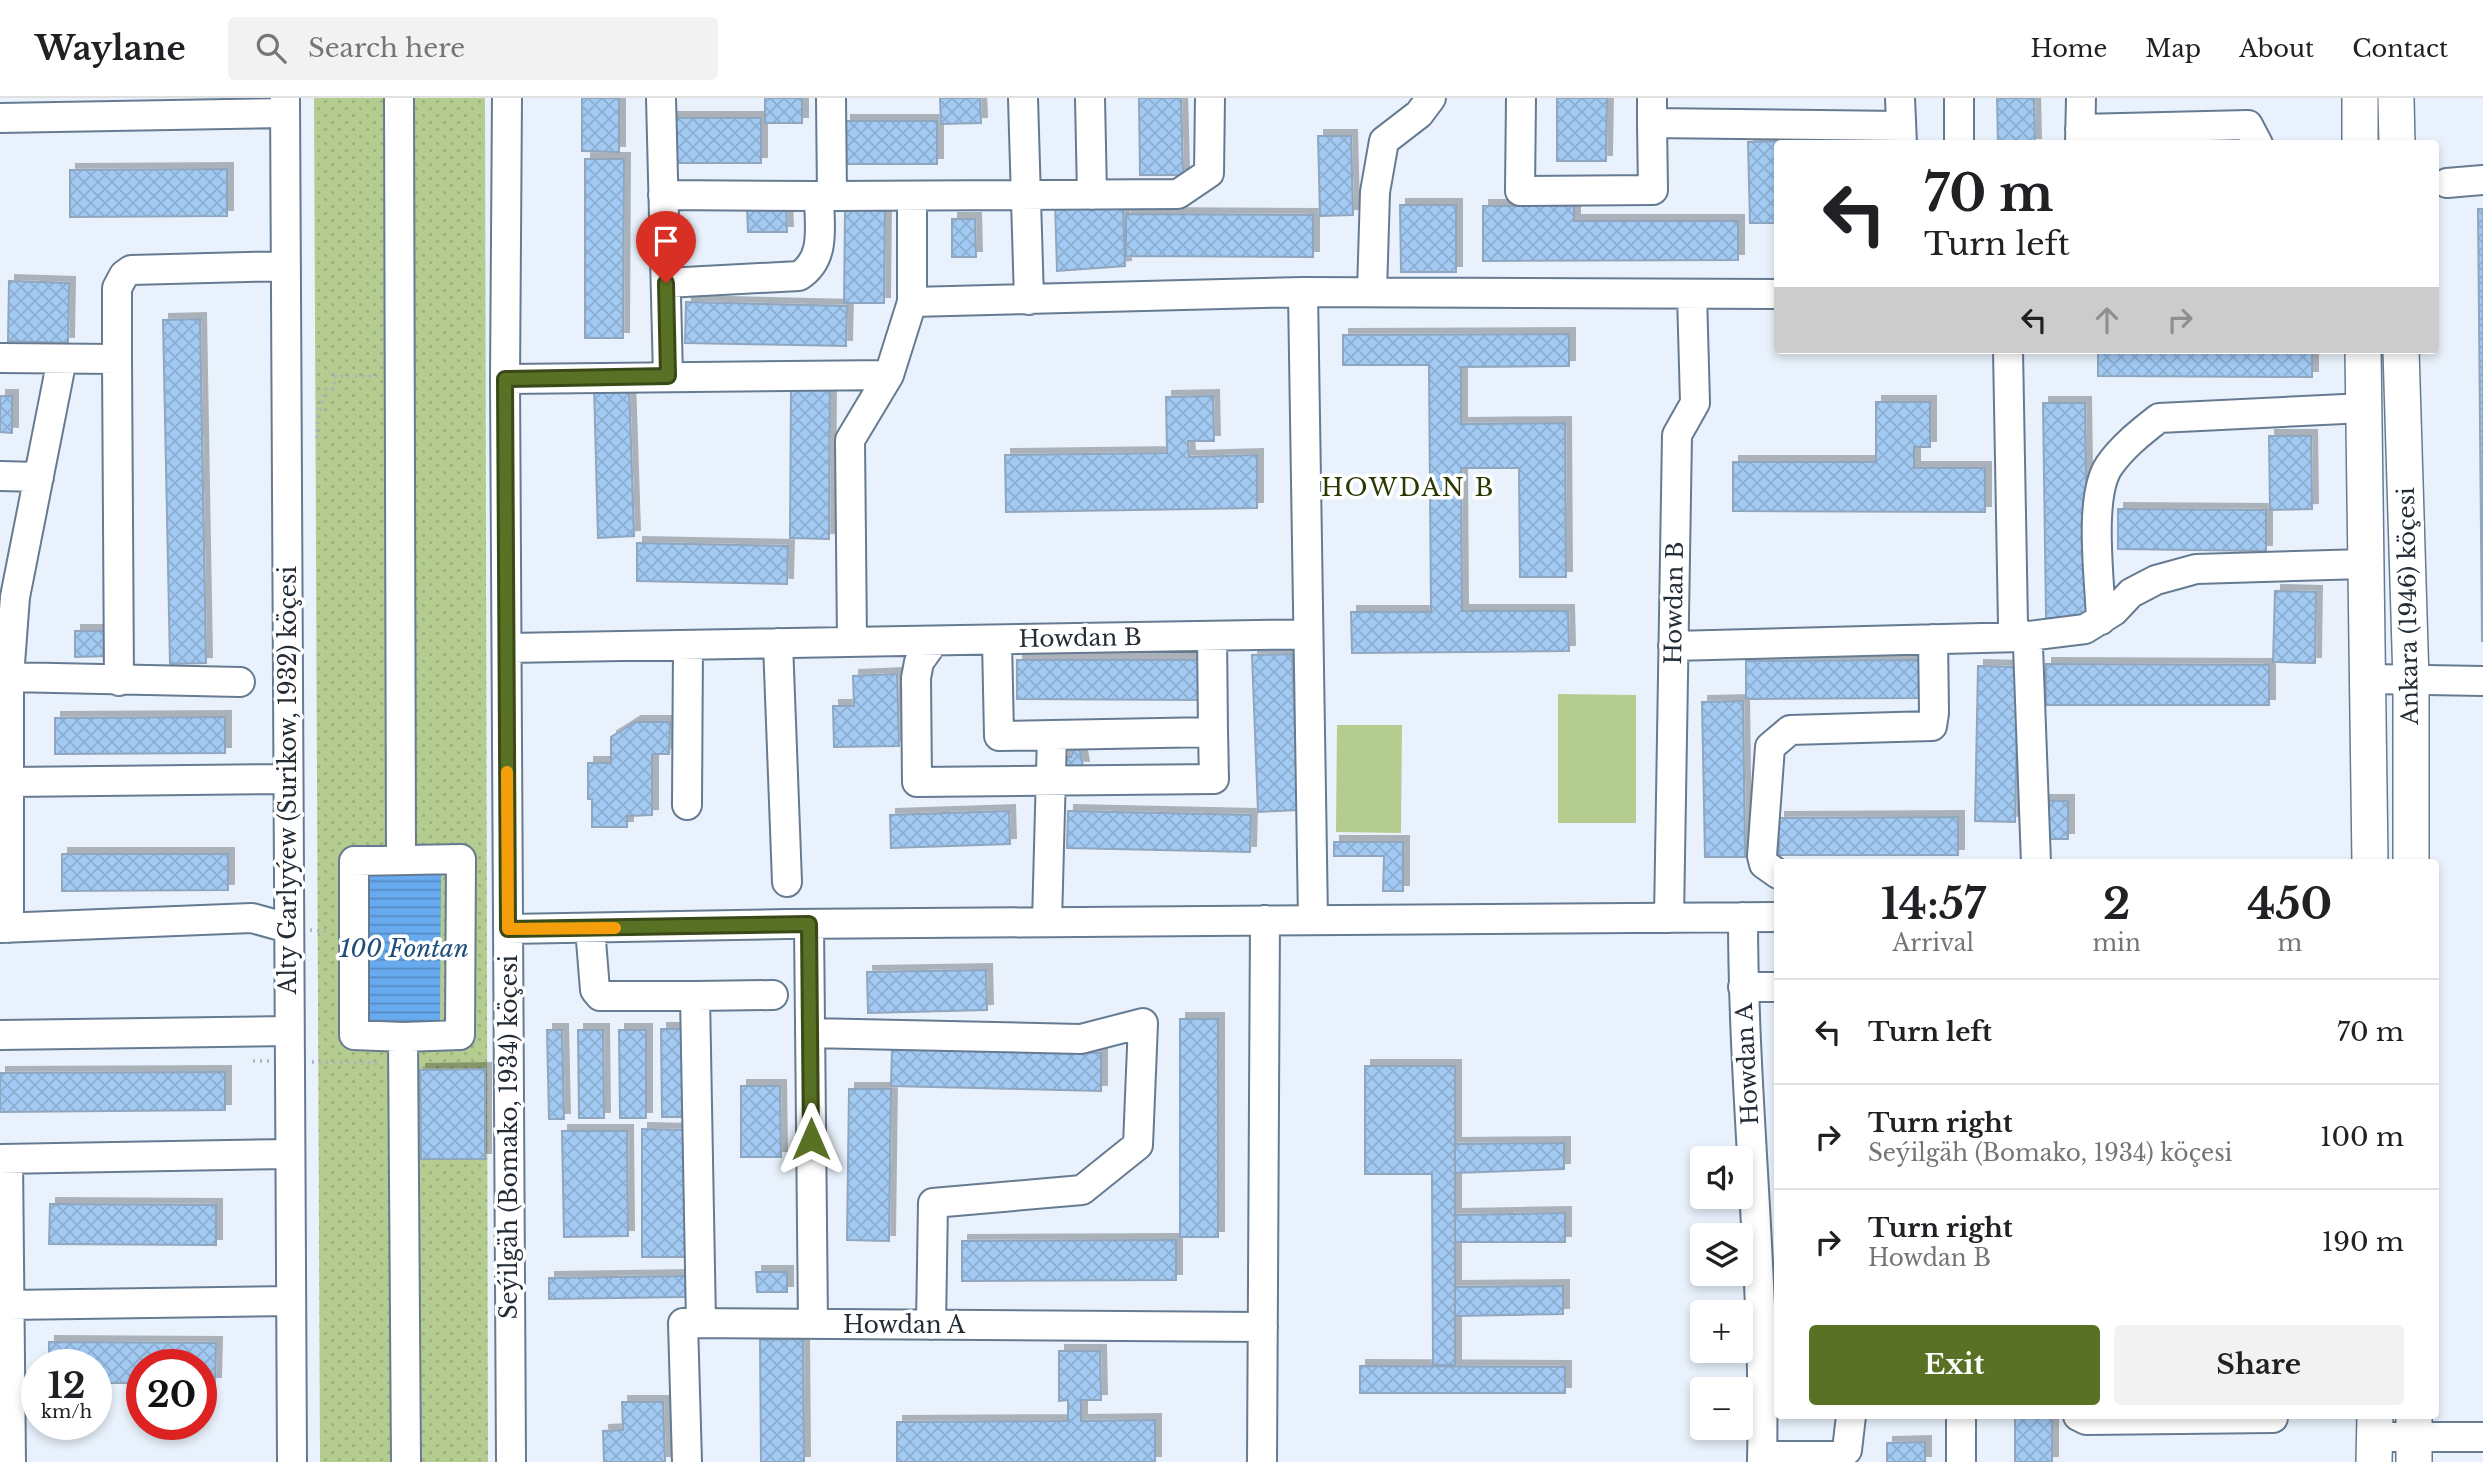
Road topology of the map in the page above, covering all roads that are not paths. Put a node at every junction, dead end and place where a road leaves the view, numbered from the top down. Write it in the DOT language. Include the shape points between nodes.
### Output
graph roads {
  1 [pos="399,98"];
  2 [pos="507,98"];
  3 [pos="662,98"];
  4 [pos="831,98"];
  5 [pos="855,98"];
  6 [pos="1023,98"];
  7 [pos="1090,98"];
  8 [pos="1210,98"];
  9 [pos="1431,98"];
  10 [pos="1521,98"];
  11 [pos="1900,98"];
  12 [pos="1959,98"];
  13 [pos="2081,98"];
  14 [pos="2360,98"];
  15 [pos="2396,98"];
  16 [pos="285,106"];
  17 [pos="1652,110"];
  18 [pos="0,118"];
  19 [pos="1813,134"];
  20 [pos="1902,135"];
  21 [pos="2080,136"];
  22 [pos="1958,140"];
  23 [pos="2256,140"];
  24 [pos="2360,140"];
  25 [pos="2397,140"];
  26 [pos="2483,180"];
  27 [pos="2447,183"];
  28 [pos="663,195"];
  29 [pos="1093,195"];
  30 [pos="825,196"];
  31 [pos="1026,196"];
  32 [pos="912,197"];
  33 [pos="286,266"];
  34 [pos="666,283"];
  35 [pos="1303,292"];
  36 [pos="1372,292"];
  37 [pos="1692,294"];
  38 [pos="1774,294"];
  39 [pos="1029,300"];
  40 [pos="912,302"];
  41 [pos="2008,354"];
  42 [pos="2363,354"];
  43 [pos="2401,354"];
  44 [pos="0,358"];
  45 [pos="62,359"];
  46 [pos="117,359"];
  47 [pos="889,375"];
  48 [pos="668,376"];
  49 [pos="505,379"];
  50 [pos="2365,408"];
  51 [pos="0,477"];
  52 [pos="39,477"];
  53 [pos="2365,564"];
  54 [pos="2101,620"];
  55 [pos="1308,634"];
  56 [pos="1212,636"];
  57 [pos="2021,637"];
  58 [pos="1933,639"];
  59 [pos="997,640"];
  60 [pos="934,641"];
  61 [pos="852,642"];
  62 [pos="778,643"];
  63 [pos="688,645"];
  64 [pos="1673,646"];
  65 [pos="507,648"];
  66 [pos="9,677"];
  67 [pos="2369,679"];
  68 [pos="119,681"];
  69 [pos="2411,681"];
  70 [pos="2483,681"];
  71 [pos="240,682"];
  72 [pos="1213,732"];
  73 [pos="1052,735"];
  74 [pos="288,779"];
  75 [pos="1052,781"];
  76 [pos="10,782"];
  77 [pos="687,805"];
  78 [pos="401,859"];
  79 [pos="2036,859"];
  80 [pos="2370,859"];
  81 [pos="2412,859"];
  82 [pos="1774,871"];
  83 [pos="786,882"];
  84 [pos="1743,917"];
  85 [pos="1774,917"];
  86 [pos="1669,918"];
  87 [pos="1265,920"];
  88 [pos="1313,920"];
  89 [pos="1047,922"];
  90 [pos="809,924"];
  91 [pos="4,928"];
  92 [pos="288,928"];
  93 [pos="590,928"];
  94 [pos="508,929"];
  95 [pos="1743,987"];
  96 [pos="1774,987"];
  97 [pos="773,995"];
  98 [pos="695,996"];
  99 [pos="289,1031"];
  100 [pos="810,1033"];
  101 [pos="0,1035"];
  102 [pos="404,1050"];
  103 [pos="290,1154"];
  104 [pos="4,1159"];
  105 [pos="291,1301"];
  106 [pos="8,1305"];
  107 [pos="1770,1314"];
  108 [pos="701,1324"];
  109 [pos="813,1324"];
  110 [pos="931,1325"];
  111 [pos="1263,1328"];
  112 [pos="5,1408"];
  113 [pos="1851,1419"];
  114 [pos="1961,1419"];
  115 [pos="2084,1419"];
  116 [pos="2128,1419"];
  117 [pos="2483,1437"];
  118 [pos="2375,1438"];
  119 [pos="2414,1438"];
  120 [pos="1762,1459"];
  121 [pos="11,1462"];
  122 [pos="292,1462"];
  123 [pos="406,1462"];
  124 [pos="511,1462"];
  125 [pos="687,1462"];
  126 [pos="1262,1462"];
  127 [pos="1961,1462"];
  1 -- 78 [label="street"];
  2 -- 49 [label="street, Seýilgäh (Bomako, 1934) köçesi"];
  3 -- 28 [label="street"];
  4 -- 5 [label="street"];
  4 -- 30 [label="street"];
  6 -- 31 [label="street"];
  7 -- 29 [label="street"];
  8 -- 29 [label="street" via="1209,173 1178,194"];
  9 -- 36 [label="street" via="1419,114 1384,141 1375,192"];
  10 -- 17 [label="street" via="1520,191 1653,190"];
  11 -- 20 [label="street"];
  12 -- 22 [label="street"];
  13 -- 21 [label="street"];
  14 -- 24 [label="main road"];
  15 -- 25 [label="main road"];
  16 -- 18 [label="street"];
  16 -- 33 [label="street, Alty Garlyýew (Surikow, 1932) köçesi"];
  17 -- 19 [label="street"];
  19 -- 20 [label="street"];
  21 -- 23 [label="street" via="2248,125"];
  26 -- 27 [label="street"];
  28 -- 30 [label="street"];
  28 -- 34 [label="street"];
  29 -- 31 [label="street"];
  30 -- 32 [label="street"];
  30 -- 34 [label="street" via="818,254 810,269 799,275"];
  31 -- 32 [label="street"];
  31 -- 39 [label="street"];
  32 -- 40 [label="street"];
  33 -- 46 [label="street" via="131,270 117,288"];
  33 -- 74 [label="street, Alty Garlyýew (Surikow, 1932) köçesi"];
  34 -- 48 [label="street"];
  35 -- 36 [label="street"];
  35 -- 39 [label="street"];
  35 -- 55 [label="street"];
  36 -- 37 [label="street"];
  37 -- 38 [label="street"];
  37 -- 64 [label="street, Howdan B" via="1695,403 1677,435"];
  39 -- 40 [label="street"];
  40 -- 47 [label="street"];
  41 -- 57 [label="street" via="2013,625"];
  42 -- 50 [label="main road, Ankara (1946) köçesi"];
  43 -- 69 [label="main road, Ankara (1946) köçesi"];
  44 -- 45 [label="street"];
  45 -- 46 [label="street"];
  45 -- 52 [label="street"];
  46 -- 68 [label="street"];
  47 -- 48 [label="street"];
  47 -- 61 [label="street" via="850,440"];
  48 -- 49 [label="street"];
  49 -- 65 [label="street, Seýilgäh (Bomako, 1934) köçesi"];
  50 -- 53 [label="main road, Ankara (1946) köçesi"];
  50 -- 54 [label="street" via="2159,418 2136,436 2108,468 2101,486"];
  51 -- 52 [label="street"];
  52 -- 66 [label="street" via="15,597"];
  53 -- 54 [label="street" via="2196,569 2156,580 2131,593"];
  53 -- 67 [label="main road, Ankara (1946) köçesi"];
  54 -- 57 [label="street" via="2085,629"];
  55 -- 56 [label="street, Howdan B"];
  55 -- 88 [label="street"];
  56 -- 59 [label="street, Howdan B"];
  56 -- 72 [label="street"];
  57 -- 58 [label="street"];
  57 -- 79 [label="street" via="2028,646"];
  58 -- 64 [label="street"];
  58 -- 82 [label="street" via="1932,726 1790,730 1770,747 1762,856"];
  59 -- 60 [label="street, Howdan B"];
  59 -- 73 [label="street" via="999,736"];
  60 -- 61 [label="street, Howdan B"];
  60 -- 75 [label="street" via="919,662 916,678 917,782"];
  61 -- 62 [label="street, Howdan B"];
  62 -- 63 [label="street, Howdan B"];
  62 -- 83 [label="street"];
  63 -- 65 [label="street, Howdan B"];
  63 -- 77 [label="street"];
  64 -- 86 [label="street, Howdan B"];
  65 -- 94 [label="street, Seýilgäh (Bomako, 1934) köçesi"];
  66 -- 68 [label="street"];
  66 -- 76 [label="street"];
  67 -- 69 [label="street"];
  67 -- 80 [label="main road, Ankara (1946) köçesi"];
  68 -- 71 [label="street"];
  69 -- 70 [label="street"];
  69 -- 81 [label="main road, Ankara (1946) köçesi"];
  72 -- 73 [label="street"];
  72 -- 75 [label="street" via="1214,779"];
  73 -- 75 [label="street"];
  74 -- 76 [label="street"];
  74 -- 92 [label="street, Alty Garlyýew (Surikow, 1932) köçesi"];
  75 -- 89 [label="street"];
  76 -- 91 [label="street"];
  78 -- 102 [label="street" via="354,861 354,1035"];
  78 -- 102 [label="street" via="461,859 460,1035"];
  84 -- 85 [label="street"];
  84 -- 86 [label="street"];
  84 -- 95 [label="street, Howdan A"];
  86 -- 88 [label="street"];
  87 -- 88 [label="street"];
  87 -- 89 [label="street"];
  87 -- 111 [label="street"];
  89 -- 90 [label="street"];
  90 -- 93 [label="street"];
  90 -- 100 [label="street"];
  91 -- 92 [label="street" via="252,918"];
  92 -- 99 [label="street, Alty Garlyýew (Surikow, 1932) köçesi"];
  93 -- 94 [label="street"];
  93 -- 98 [label="street" via="595,990 600,996"];
  94 -- 124 [label="street, Seýilgäh (Bomako, 1934) köçesi"];
  95 -- 96 [label="street"];
  95 -- 107 [label="street, Howdan A"];
  97 -- 98 [label="street"];
  98 -- 108 [label="street"];
  99 -- 101 [label="street"];
  99 -- 103 [label="street, Alty Garlyýew (Surikow, 1932) köçesi"];
  100 -- 109 [label="street"];
  100 -- 110 [label="street" via="1082,1040 1143,1023 1138,1145 1082,1190 933,1203"];
  102 -- 123 [label="street"];
  103 -- 104 [label="street"];
  103 -- 105 [label="street, Alty Garlyýew (Surikow, 1932) köçesi"];
  104 -- 106 [label="street"];
  105 -- 106 [label="street"];
  105 -- 122 [label="street, Alty Garlyýew (Surikow, 1932) köçesi"];
  106 -- 112 [label="street"];
  107 -- 120 [label="street, Howdan A"];
  108 -- 109 [label="street, Howdan A"];
  108 -- 125 [label="street" via="683,1324"];
  109 -- 110 [label="street, Howdan A"];
  110 -- 111 [label="street, Howdan A"];
  111 -- 126 [label="street"];
  112 -- 121 [label="street"];
  113 -- 120 [label="street" via="1847,1450 1840,1456"];
  114 -- 127 [label="street"];
  115 -- 116 [label="street"];
  117 -- 119 [label="street"];
  118 -- 119 [label="street"];
}
